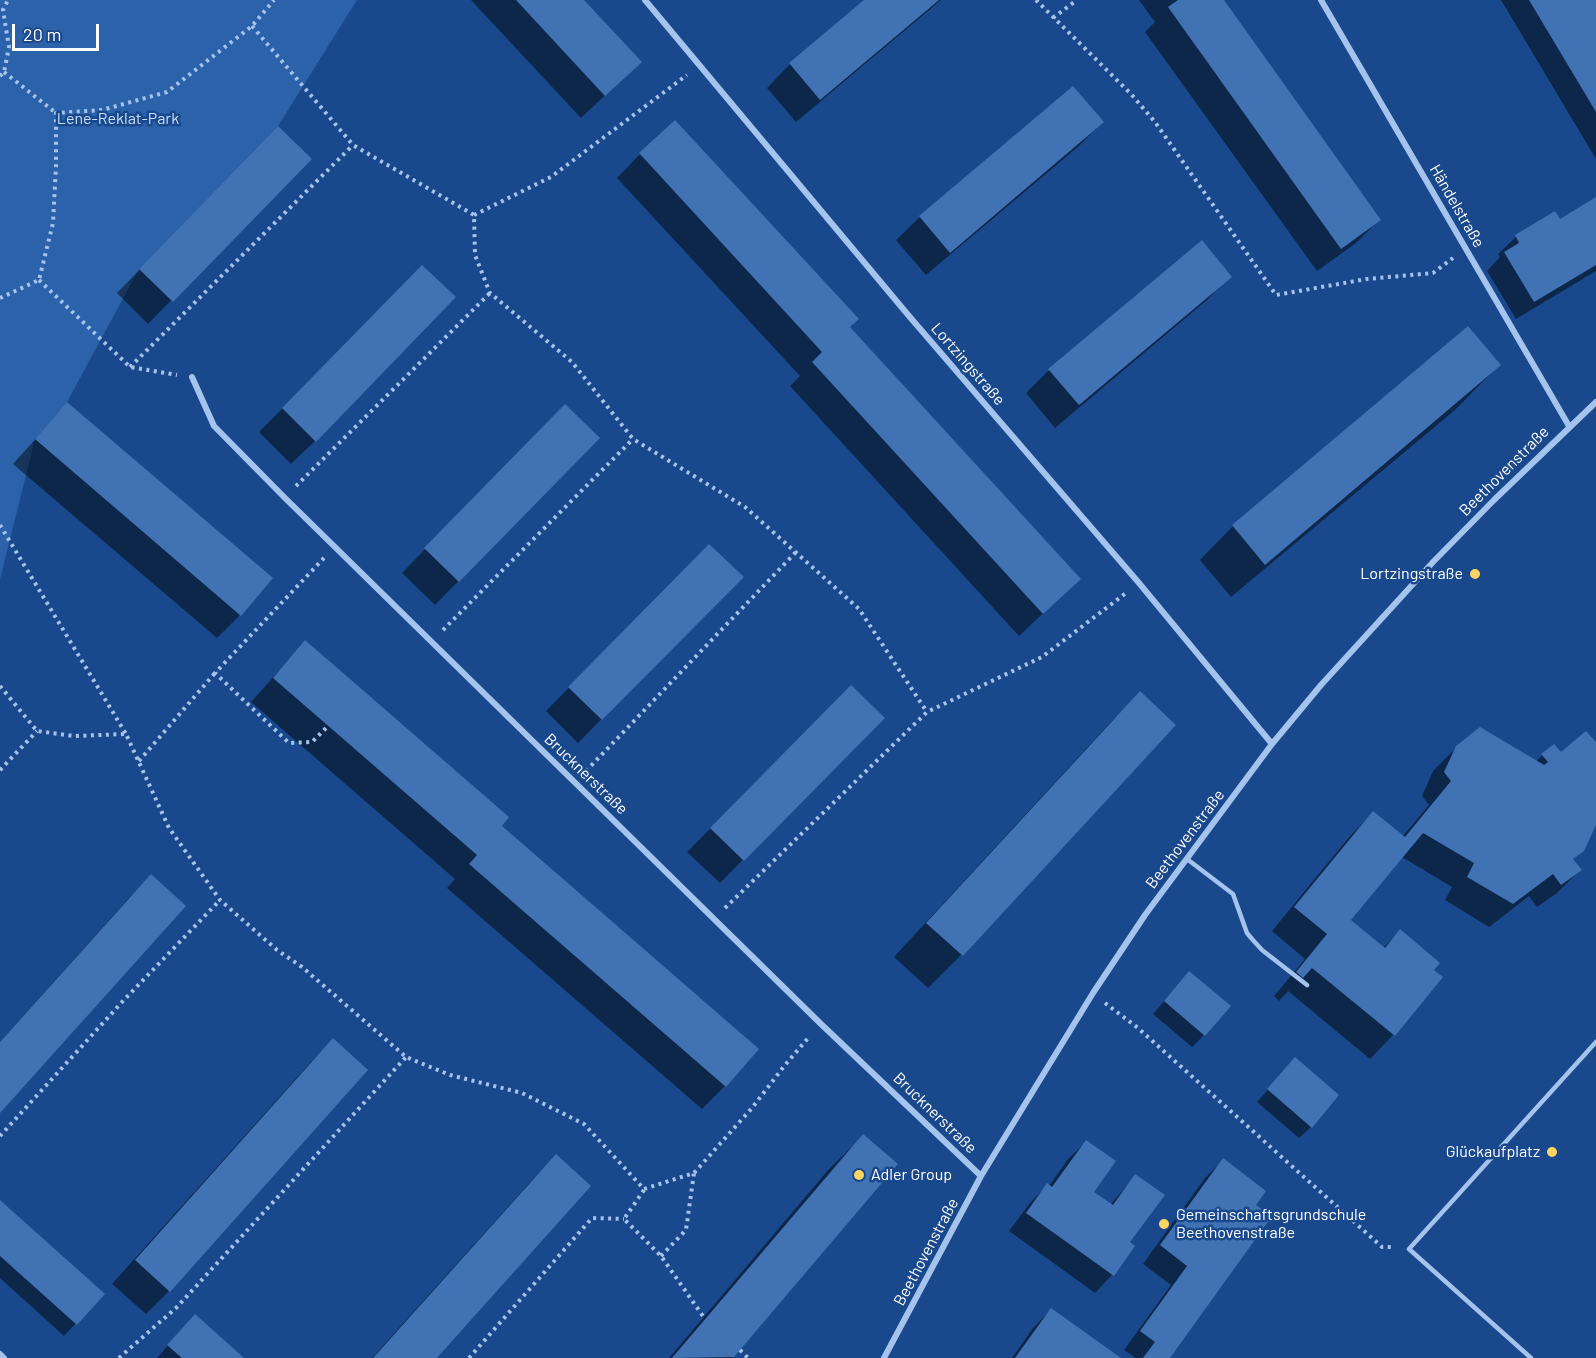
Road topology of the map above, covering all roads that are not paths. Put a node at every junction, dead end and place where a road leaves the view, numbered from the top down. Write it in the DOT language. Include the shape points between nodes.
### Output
graph roads {
  1 [pos="645,0"];
  2 [pos="1321,0"];
  3 [pos="192,377"];
  4 [pos="1596,402"];
  5 [pos="1569,426"];
  6 [pos="1272,744"];
  7 [pos="1187,859"];
  8 [pos="1307,985"];
  9 [pos="1596,1042"];
  10 [pos="981,1176"];
  11 [pos="0,1354"];
  12 [pos="4,1358"];
  13 [pos="884,1358"];
  14 [pos="1531,1358"];
  1 -- 6 [label="street, Lortzingstraße"];
  2 -- 5 [label="street, Händelstraße"];
  3 -- 10 [label="street, Brucknerstraße" via="214,426 285,498"];
  4 -- 5 [label="street, Beethovenstraße"];
  5 -- 6 [label="street, Beethovenstraße" via="1434,561"];
  6 -- 7 [label="street, Beethovenstraße"];
  7 -- 8 [label="lane" via="1233,894 1247,933 1262,950"];
  7 -- 10 [label="street, Beethovenstraße" via="1093,993"];
  9 -- 14 [label="lane" via="1409,1249"];
  10 -- 13 [label="street, Beethovenstraße"];
  11 -- 12 [label="street"];
}
